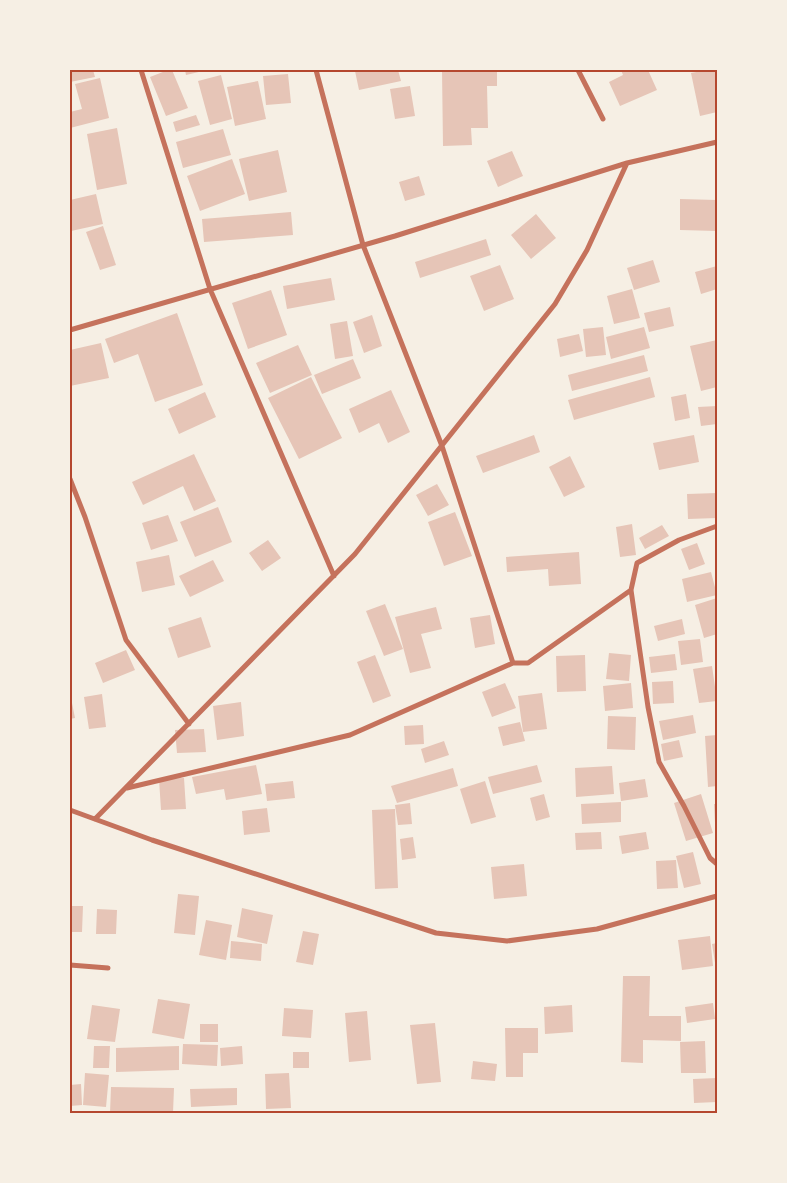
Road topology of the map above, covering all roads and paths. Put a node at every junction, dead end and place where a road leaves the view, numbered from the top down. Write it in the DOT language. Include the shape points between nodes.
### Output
graph roads {
  1 [pos="141,70"];
  2 [pos="316,70"];
  3 [pos="578,70"];
  4 [pos="603,119"];
  5 [pos="717,142"];
  6 [pos="627,163"];
  7 [pos="363,245"];
  8 [pos="210,289"];
  9 [pos="70,330"];
  10 [pos="442,446"];
  11 [pos="70,479"];
  12 [pos="717,526"];
  13 [pos="334,576"];
  14 [pos="630,590"];
  15 [pos="513,663"];
  16 [pos="189,724"];
  17 [pos="126,788"];
  18 [pos="70,810"];
  19 [pos="96,819"];
  20 [pos="717,864"];
  21 [pos="717,896"];
  22 [pos="70,964"];
  23 [pos="108,968"];
  1 -- 8 [label="street"];
  2 -- 7 [label="street"];
  3 -- 4 [label="street"];
  5 -- 6 [label="street"];
  6 -- 7 [label="street"];
  6 -- 10 [label="street" via="587,250 555,304"];
  7 -- 8 [label="street"];
  7 -- 10 [label="street"];
  8 -- 9 [label="street"];
  8 -- 13 [label="street"];
  10 -- 13 [label="street"];
  10 -- 15 [label="street"];
  11 -- 16 [label="street" via="126,640"];
  12 -- 14 [label="street" via="679,540 637,563"];
  13 -- 16 [label="street"];
  14 -- 15 [label="street" via="528,663"];
  14 -- 20 [label="street" via="659,762 710,858"];
  15 -- 17 [label="street" via="350,735"];
  16 -- 17 [label="street"];
  17 -- 19 [label="street"];
  18 -- 19 [label="street"];
  19 -- 21 [label="street" via="436,934 507,941 597,929"];
  22 -- 23 [label="street"];
}
